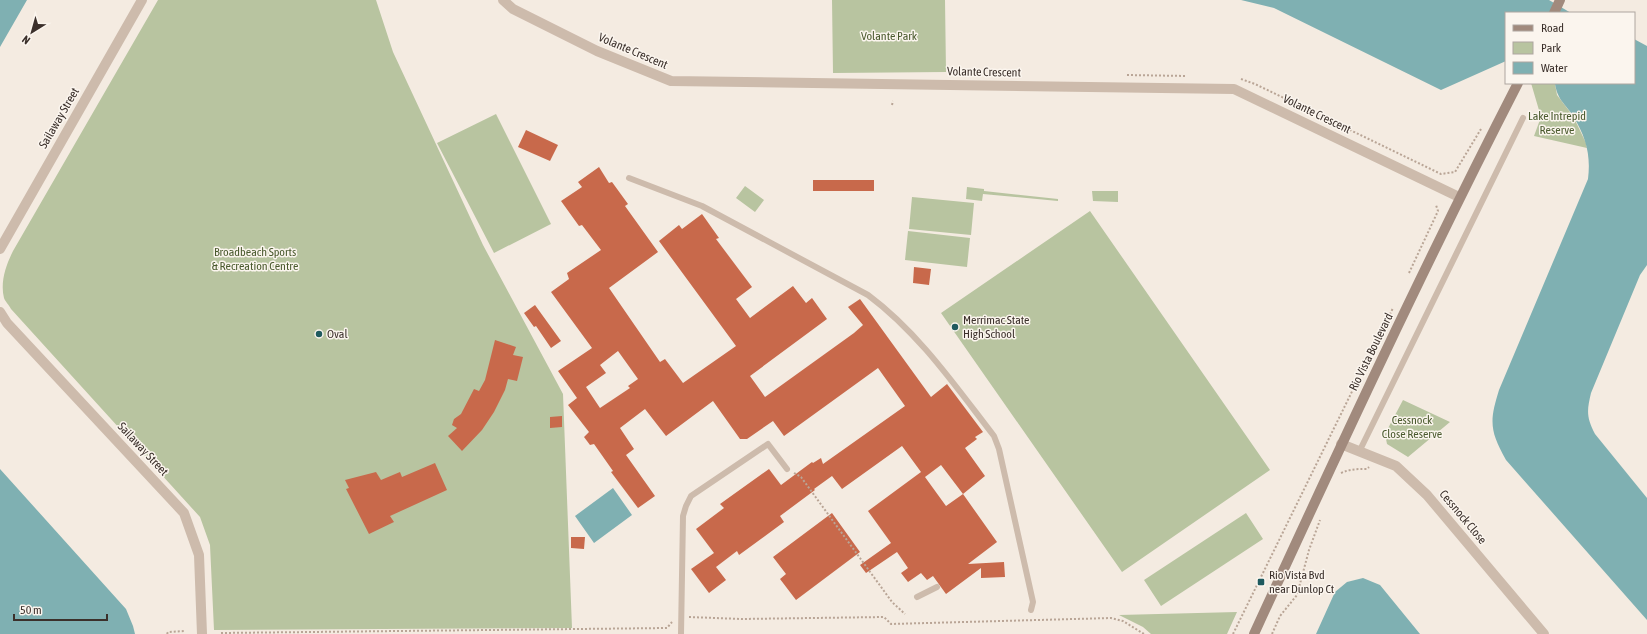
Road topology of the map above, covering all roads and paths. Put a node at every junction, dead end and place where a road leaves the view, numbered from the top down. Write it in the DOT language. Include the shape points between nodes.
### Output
graph roads {
  1 [pos="142,0"];
  2 [pos="504,0"];
  3 [pos="1560,0"];
  4 [pos="1554,12"];
  5 [pos="1124,75"];
  6 [pos="1192,76"];
  7 [pos="1237,78"];
  8 [pos="1517,84"];
  9 [pos="893,101"];
  10 [pos="892,105"];
  11 [pos="1523,118"];
  12 [pos="1483,126"];
  13 [pos="629,178"];
  14 [pos="1459,197"];
  15 [pos="1436,205"];
  16 [pos="0,249"];
  17 [pos="1406,279"];
  18 [pos="1394,305"];
  19 [pos="0,312"];
  20 [pos="1341,444"];
  21 [pos="1359,452"];
  22 [pos="1378,459"];
  23 [pos="787,469"];
  24 [pos="1340,474"];
  25 [pos="1321,517"];
  26 [pos="937,587"];
  27 [pos="917,598"];
  28 [pos="1031,610"];
  29 [pos="905,614"];
  30 [pos="682,617"];
  31 [pos="184,631"];
  32 [pos="221,633"];
  33 [pos="167,634"];
  34 [pos="202,634"];
  35 [pos="681,634"];
  36 [pos="1144,634"];
  37 [pos="1233,634"];
  38 [pos="1254,634"];
  39 [pos="1272,634"];
  40 [pos="1544,634"];
  1 -- 16 [label="street, Sailaway Street"];
  2 -- 14 [label="street, Volante Crescent" via="513,9 597,51 671,81 1234,89"];
  3 -- 4 [label="street"];
  5 -- 6 [label="path"];
  7 -- 12 [label="path" via="1255,84 1441,174 1455,172"];
  8 -- 14 [label="street, Rio Vista Boulevard"];
  9 -- 10 [label="path"];
  11 -- 21 [label="lane"];
  13 -- 28 [label="lane" via="702,206 868,295 886,308 916,339 994,436 1033,602"];
  14 -- 20 [label="street, Rio Vista Boulevard"];
  15 -- 17 [label="path" via="1438,211"];
  18 -- 37 [label="path"];
  19 -- 34 [label="street, Sailaway Street" via="7,323 184,513 199,555"];
  20 -- 21 [label="street, Cessnock Close"];
  20 -- 38 [label="street, Rio Vista Boulevard"];
  21 -- 22 [label="street, Cessnock Close"];
  22 -- 24 [label="path" via="1367,470 1356,469"];
  22 -- 40 [label="street, Cessnock Close" via="1396,466 1427,495"];
  23 -- 29 [label="path" via="801,477 892,602"];
  23 -- 30 [label="lane" via="768,444 691,496 684,516"];
  25 -- 39 [label="path" via="1297,595 1280,616"];
  26 -- 27 [label="lane"];
  30 -- 32 [label="path" via="672,616 667,628"];
  30 -- 35 [label="lane"];
  30 -- 36 [label="path" via="884,617 891,624 1111,618 1123,621"];
  31 -- 33 [label="path"];
}
